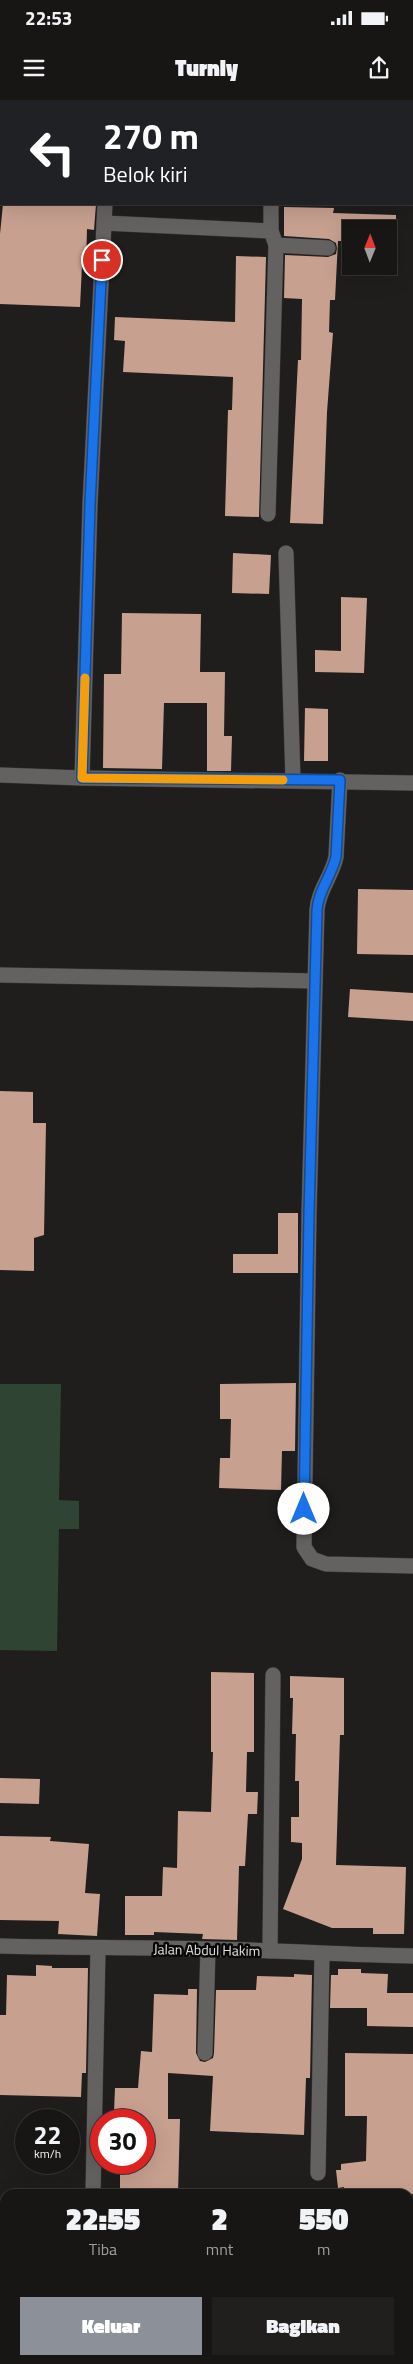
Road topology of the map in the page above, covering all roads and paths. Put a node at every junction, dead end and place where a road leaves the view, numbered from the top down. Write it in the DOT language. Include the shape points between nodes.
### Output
graph roads {
  1 [pos="104,205"];
  2 [pos="271,205"];
  3 [pos="104,223"];
  4 [pos="271,230"];
  5 [pos="276,245"];
  6 [pos="328,248"];
  7 [pos="268,514"];
  8 [pos="286,553"];
  9 [pos="0,775"];
  10 [pos="82,778"];
  11 [pos="293,780"];
  12 [pos="340,780"];
  13 [pos="413,782"];
  14 [pos="0,975"];
  15 [pos="315,981"];
  16 [pos="413,1566"];
  17 [pos="272,1675"];
  18 [pos="0,1946"];
  19 [pos="208,1948"];
  20 [pos="98,1949"];
  21 [pos="270,1950"];
  22 [pos="322,1954"];
  23 [pos="413,1956"];
  24 [pos="205,2053"];
  25 [pos="318,2173"];
  26 [pos="93,2189"];
  1 -- 3 [label="street"];
  2 -- 4 [label="street"];
  3 -- 4 [label="street"];
  3 -- 10 [label="street" via="90,504"];
  4 -- 5 [label="street"];
  5 -- 6 [label="street"];
  5 -- 7 [label="street"];
  8 -- 11 [label="street"];
  9 -- 10 [label="street"];
  10 -- 11 [label="street"];
  11 -- 12 [label="street"];
  12 -- 13 [label="street"];
  12 -- 15 [label="street" via="336,857 318,902"];
  14 -- 15 [label="street"];
  15 -- 16 [label="street" via="304,1547 312,1559 326,1564"];
  17 -- 21 [label="street"];
  18 -- 20 [label="street, Jalan Abdul Hakim"];
  19 -- 20 [label="street, Jalan Abdul Hakim"];
  19 -- 21 [label="street, Jalan Abdul Hakim"];
  19 -- 24 [label="street"];
  20 -- 26 [label="street"];
  21 -- 22 [label="street, Jalan Abdul Hakim"];
  22 -- 23 [label="street, Jalan Abdul Hakim"];
  22 -- 25 [label="street"];
}
